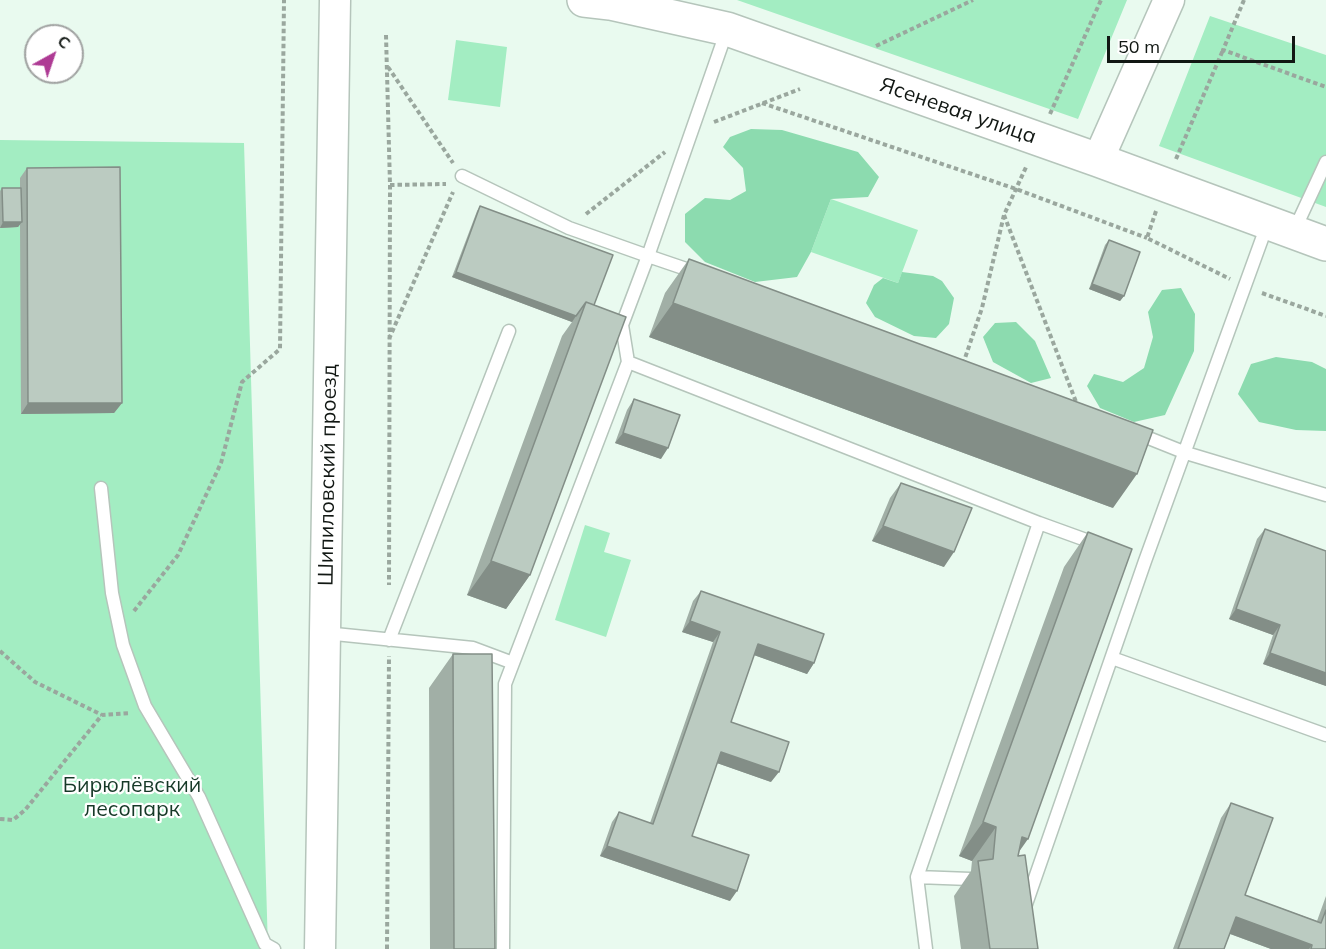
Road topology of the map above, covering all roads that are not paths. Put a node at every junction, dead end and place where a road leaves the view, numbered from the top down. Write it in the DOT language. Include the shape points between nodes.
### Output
graph roads {
  1 [pos="335,0"];
  2 [pos="584,0"];
  3 [pos="1169,0"];
  4 [pos="727,29"];
  5 [pos="1098,159"];
  6 [pos="1326,162"];
  7 [pos="462,176"];
  8 [pos="1280,228"];
  9 [pos="1326,244"];
  10 [pos="648,256"];
  11 [pos="716,279"];
  12 [pos="509,331"];
  13 [pos="628,362"];
  14 [pos="1122,427"];
  15 [pos="1186,453"];
  16 [pos="100,489"];
  17 [pos="1326,495"];
  18 [pos="1039,523"];
  19 [pos="1114,550"];
  20 [pos="325,633"];
  21 [pos="389,640"];
  22 [pos="1112,658"];
  23 [pos="513,663"];
  24 [pos="1326,735"];
  25 [pos="917,877"];
  26 [pos="970,879"];
  27 [pos="1026,919"];
  28 [pos="274,949"];
  29 [pos="320,949"];
  30 [pos="503,949"];
  31 [pos="926,949"];
  1 -- 20 [label="street, Шипиловский проезд"];
  2 -- 4 [label="main road, Ясеневая улица"];
  3 -- 5 [label="street"];
  4 -- 5 [label="main road, Ясеневая улица"];
  4 -- 10 [label="lane"];
  5 -- 8 [label="main road, Ясеневая улица"];
  6 -- 8 [label="lane"];
  7 -- 10 [label="lane" via="569,228"];
  8 -- 9 [label="main road, Ясеневая улица"];
  8 -- 15 [label="lane" via="1244,286"];
  10 -- 11 [label="lane"];
  10 -- 13 [label="lane" via="622,326"];
  12 -- 21 [label="lane"];
  13 -- 18 [label="lane"];
  13 -- 23 [label="lane"];
  14 -- 15 [label="lane"];
  15 -- 17 [label="lane"];
  15 -- 22 [label="lane" via="1141,559"];
  16 -- 28 [label="lane" via="112,593 145,706 199,797 265,944"];
  18 -- 19 [label="lane"];
  18 -- 25 [label="lane"];
  20 -- 21 [label="lane"];
  20 -- 29 [label="street, Шипиловский проезд"];
  21 -- 23 [label="lane" via="473,648"];
  22 -- 24 [label="lane"];
  22 -- 27 [label="lane" via="1027,886"];
  23 -- 30 [label="lane" via="505,684"];
  25 -- 26 [label="lane"];
  25 -- 31 [label="lane"];
}
